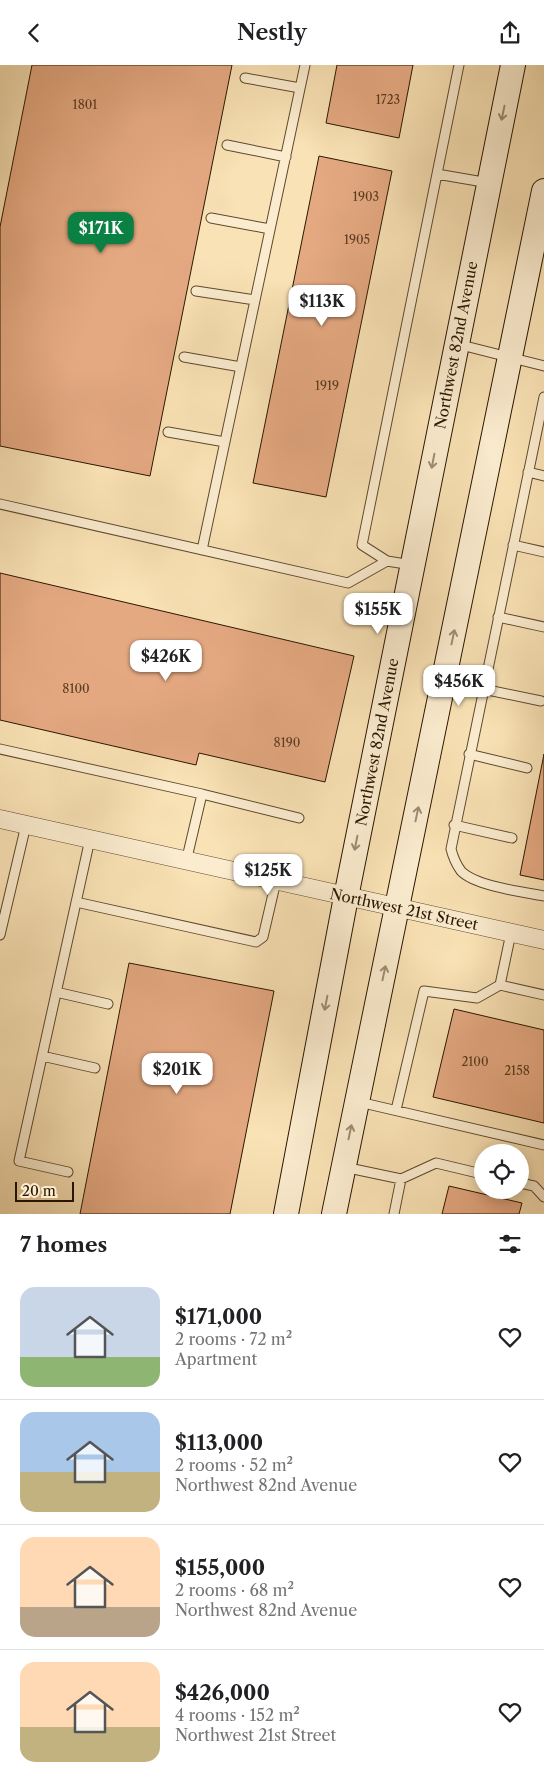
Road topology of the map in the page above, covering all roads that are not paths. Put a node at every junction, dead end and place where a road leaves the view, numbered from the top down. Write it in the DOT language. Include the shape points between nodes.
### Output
graph roads {
  1 [pos="305,65"];
  2 [pos="459,65"];
  3 [pos="513,65"];
  4 [pos="245,78"];
  5 [pos="300,88"];
  6 [pos="227,145"];
  7 [pos="286,157"];
  8 [pos="438,174"];
  9 [pos="489,183"];
  10 [pos="544,191"];
  11 [pos="211,218"];
  12 [pos="270,229"];
  13 [pos="196,291"];
  14 [pos="255,300"];
  15 [pos="456,344"];
  16 [pos="184,357"];
  17 [pos="511,358"];
  18 [pos="544,366"];
  19 [pos="241,367"];
  20 [pos="544,397"];
  21 [pos="542,414"];
  22 [pos="168,432"];
  23 [pos="225,442"];
  24 [pos="528,472"];
  25 [pos="544,475"];
  26 [pos="0,504"];
  27 [pos="513,545"];
  28 [pos="202,550"];
  29 [pos="544,553"];
  30 [pos="387,561"];
  31 [pos="412,565"];
  32 [pos="498,617"];
  33 [pos="544,627"];
  34 [pos="483,689"];
  35 [pos="541,701"];
  36 [pos="0,749"];
  37 [pos="469,755"];
  38 [pos="527,768"];
  39 [pos="202,794"];
  40 [pos="299,818"];
  41 [pos="0,819"];
  42 [pos="26,825"];
  43 [pos="454,825"];
  44 [pos="512,837"];
  45 [pos="90,839"];
  46 [pos="186,862"];
  47 [pos="276,881"];
  48 [pos="544,896"];
  49 [pos="346,897"];
  50 [pos="76,902"];
  51 [pos="397,908"];
  52 [pos="511,933"];
  53 [pos="0,935"];
  54 [pos="544,940"];
  55 [pos="500,985"];
  56 [pos="56,992"];
  57 [pos="544,995"];
  58 [pos="108,1004"];
  59 [pos="42,1056"];
  60 [pos="95,1068"];
  61 [pos="357,1101"];
  62 [pos="396,1110"];
  63 [pos="544,1145"];
  64 [pos="343,1167"];
  65 [pos="68,1172"];
  66 [pos="474,1172"];
  67 [pos="401,1179"];
  68 [pos="529,1185"];
  69 [pos="544,1197"];
  70 [pos="286,1214"];
  71 [pos="334,1214"];
  72 [pos="394,1214"];
  1 -- 5 [label="lane"];
  2 -- 8 [label="lane"];
  3 -- 9 [label="street, Northwest 82nd Avenue, one-way"];
  4 -- 5 [label="lane"];
  5 -- 7 [label="lane"];
  6 -- 7 [label="lane"];
  7 -- 12 [label="lane"];
  8 -- 9 [label="lane"];
  8 -- 30 [label="lane" via="362,545"];
  9 -- 15 [label="street, Northwest 82nd Avenue"];
  10 -- 17 [label="street"];
  11 -- 12 [label="lane"];
  12 -- 14 [label="lane"];
  13 -- 14 [label="lane"];
  14 -- 19 [label="lane"];
  15 -- 17 [label="lane"];
  15 -- 31 [label="street, Northwest 82nd Avenue, one-way"];
  16 -- 19 [label="lane"];
  17 -- 18 [label="lane"];
  51 -- 17 [label="street, one-way"];
  19 -- 23 [label="lane"];
  20 -- 21 [label="lane"];
  21 -- 24 [label="lane"];
  22 -- 23 [label="lane"];
  23 -- 28 [label="lane"];
  24 -- 25 [label="lane"];
  24 -- 27 [label="lane"];
  26 -- 28 [label="lane"];
  27 -- 29 [label="lane"];
  27 -- 32 [label="lane"];
  28 -- 30 [label="lane" via="348,583"];
  30 -- 31 [label="lane"];
  31 -- 49 [label="street, Northwest 82nd Avenue, one-way"];
  32 -- 33 [label="lane"];
  32 -- 34 [label="lane"];
  34 -- 35 [label="lane"];
  34 -- 37 [label="lane"];
  36 -- 39 [label="lane"];
  37 -- 38 [label="lane"];
  37 -- 43 [label="lane"];
  39 -- 40 [label="lane"];
  39 -- 46 [label="lane"];
  41 -- 42 [label="street, Northwest 21st Street"];
  42 -- 45 [label="street, Northwest 21st Street"];
  42 -- 53 [label="lane"];
  43 -- 44 [label="lane"];
  43 -- 48 [label="lane" via="451,849 462,872 484,883"];
  45 -- 46 [label="street, Northwest 21st Street"];
  45 -- 50 [label="lane"];
  46 -- 47 [label="street, Northwest 21st Street"];
  47 -- 49 [label="street, Northwest 21st Street"];
  47 -- 50 [label="lane" via="263,937 256,942"];
  49 -- 51 [label="street, Northwest 21st Street"];
  49 -- 70 [label="street, Northwest 82nd Avenue, one-way"];
  50 -- 56 [label="lane"];
  51 -- 52 [label="street, Northwest 21st Street"];
  61 -- 51 [label="street, one-way"];
  52 -- 54 [label="street, Northwest 21st Street"];
  52 -- 55 [label="lane"];
  55 -- 57 [label="lane"];
  55 -- 62 [label="lane" via="477,998 424,991"];
  56 -- 58 [label="lane"];
  56 -- 59 [label="lane"];
  59 -- 60 [label="lane"];
  59 -- 65 [label="lane" via="19,1161"];
  61 -- 62 [label="lane"];
  64 -- 61 [label="street, one-way"];
  62 -- 63 [label="lane"];
  64 -- 67 [label="lane"];
  64 -- 71 [label="street"];
  66 -- 67 [label="lane" via="436,1163"];
  67 -- 72 [label="lane"];
  68 -- 69 [label="lane"];
}
